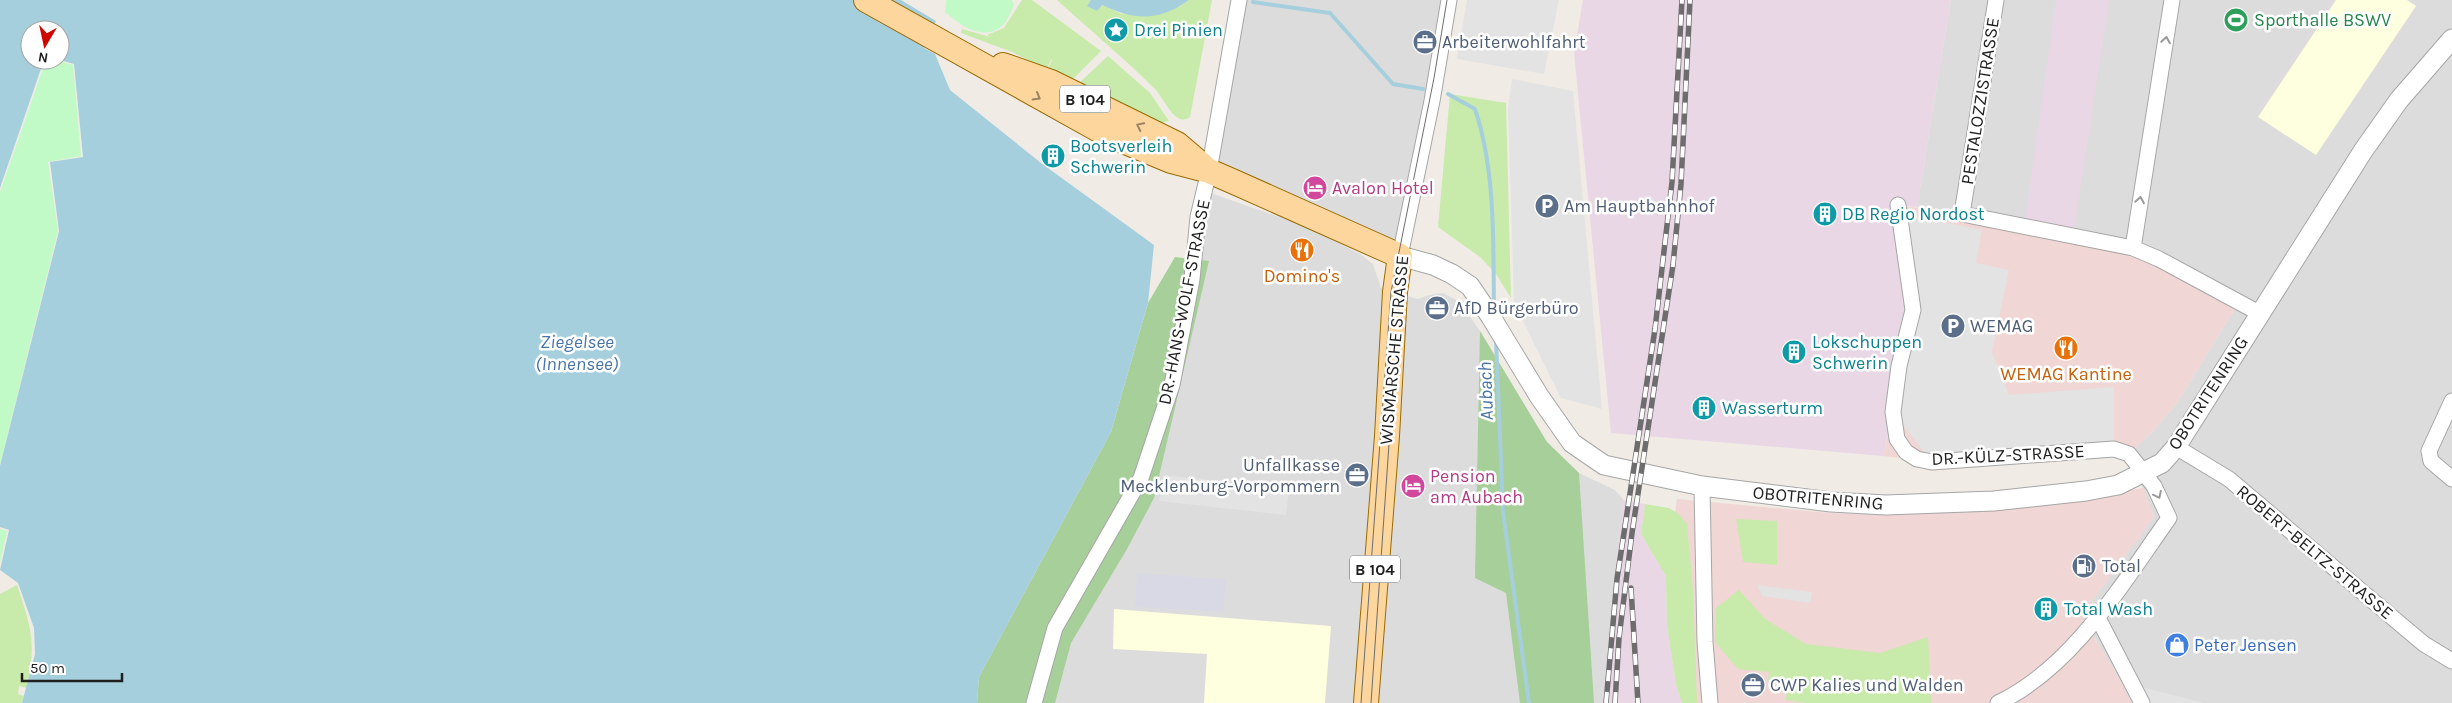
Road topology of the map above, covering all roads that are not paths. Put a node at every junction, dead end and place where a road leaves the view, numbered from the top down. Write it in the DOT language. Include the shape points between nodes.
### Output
graph roads {
  1 [pos="866,0"];
  2 [pos="1239,0"];
  3 [pos="1449,0"];
  4 [pos="1996,0"];
  5 [pos="2172,0"];
  6 [pos="2452,39"];
  7 [pos="1210,171"];
  8 [pos="1898,205"];
  9 [pos="2132,248"];
  10 [pos="1400,256"];
  11 [pos="2259,313"];
  12 [pos="2452,401"];
  13 [pos="2176,447"];
  14 [pos="2144,473"];
  15 [pos="2452,478"];
  16 [pos="1702,486"];
  17 [pos="2098,618"];
  18 [pos="2452,661"];
  19 [pos="1034,703"];
  20 [pos="1366,703"];
  21 [pos="1710,703"];
  22 [pos="1998,703"];
  23 [pos="2142,703"];
  1 -- 7 [label="main road, B 104" via="1106,134 1171,162"];
  2 -- 7 [label="street, DR.-HANS-WOLF-STRASSE"];
  3 -- 10 [label="street, WISMARSCHE STRASSE"];
  4 -- 9 [label="street, PESTALOZZISTRASSE" via="1962,214"];
  9 -- 5 [label="street, one-way"];
  6 -- 11 [label="street, OBOTRITENRING" via="2399,100"];
  7 -- 10 [label="main road, B 104"];
  7 -- 19 [label="street, DR.-HANS-WOLF-STRASSE" via="1198,217 1192,279 1172,385 1158,430 1141,478 1054,628"];
  8 -- 14 [label="street, DR.-KÜLZ-STRASSE" via="1913,310 1893,412 1898,439 1906,452 1917,459 1932,462 2114,449 2129,454"];
  9 -- 11 [label="street, PESTALOZZISTRASSE"];
  10 -- 16 [label="street, OBOTRITENRING" via="1433,265 1470,286 1572,443 1604,465"];
  10 -- 20 [label="main road, WISMARSCHE STRASSE / B 104"];
  11 -- 13 [label="street, OBOTRITENRING"];
  12 -- 15 [label="street" via="2429,451 2431,461"];
  13 -- 14 [label="street, OBOTRITENRING" via="2162,463"];
  13 -- 18 [label="street, ROBERT-BELTZ-STRASSE" via="2229,479 2424,644"];
  14 -- 16 [label="street, OBOTRITENRING" via="2118,485 2086,491 1994,501 1886,505"];
  14 -- 17 [label="street, one-way" via="2169,518"];
  16 -- 21 [label="street" via="1705,642"];
  17 -- 22 [label="street" via="2042,675"];
  17 -- 23 [label="street"];
}
